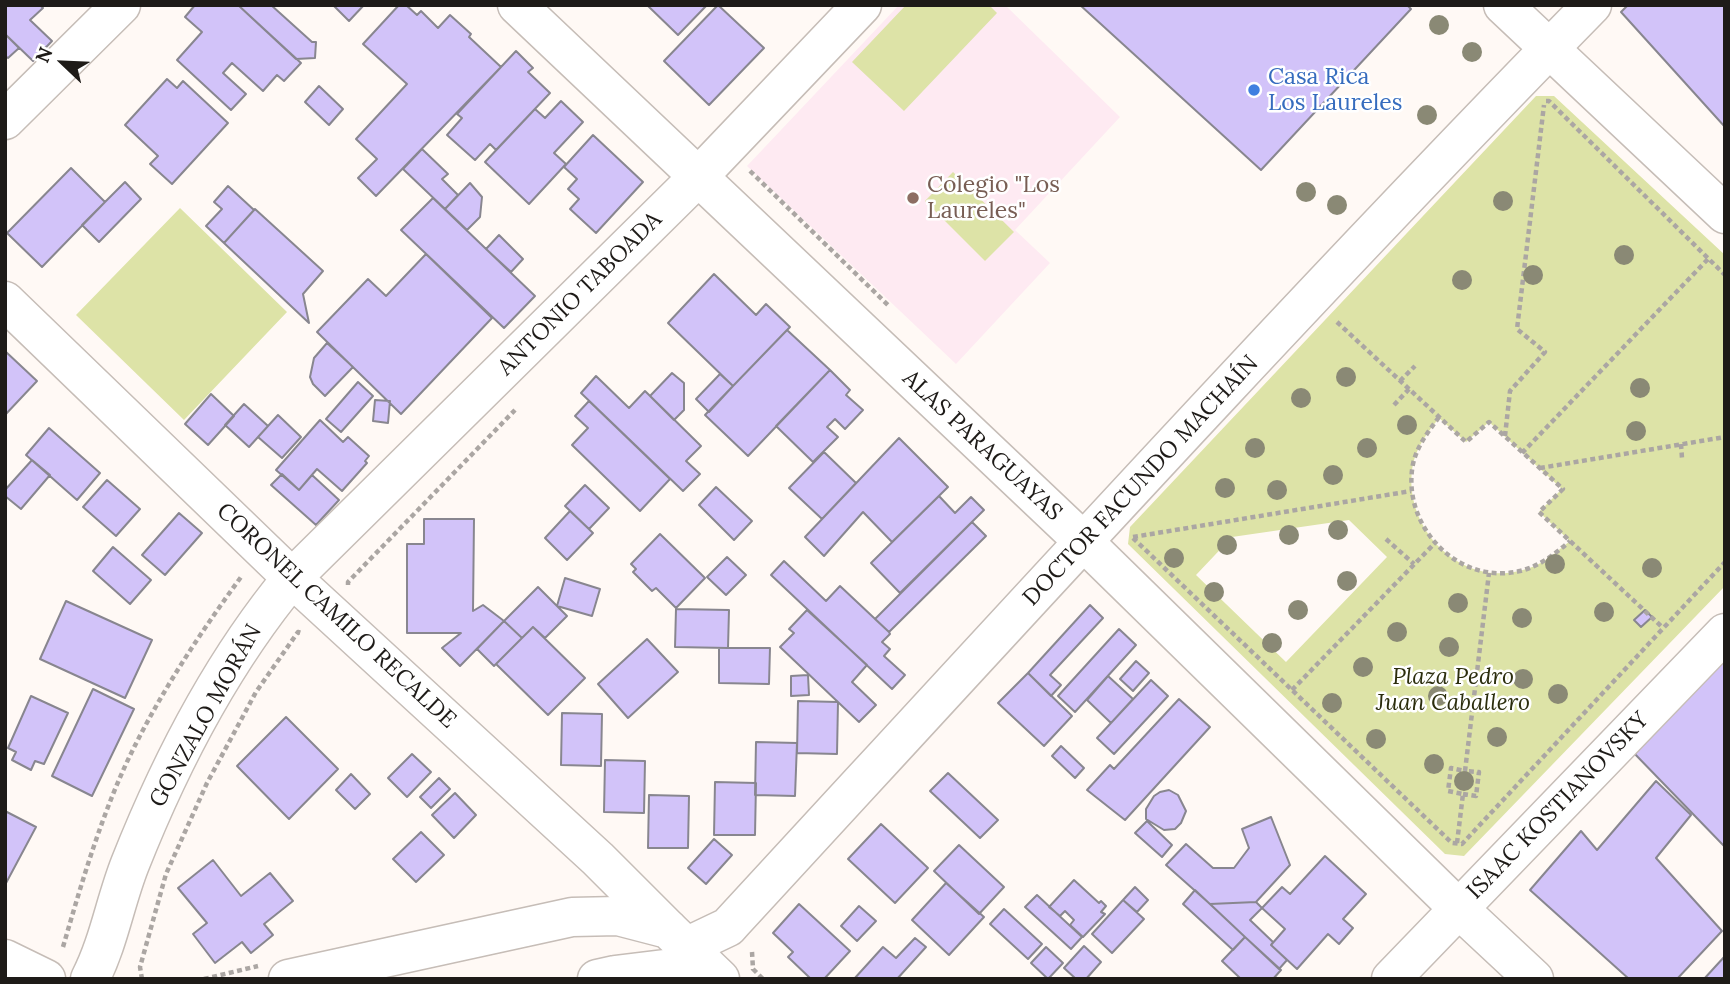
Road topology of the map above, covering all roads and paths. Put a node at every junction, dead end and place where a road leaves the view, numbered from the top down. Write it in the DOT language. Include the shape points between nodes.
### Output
graph roads {
  1 [pos="121,5"];
  2 [pos="517,5"];
  3 [pos="862,5"];
  4 [pos="1503,5"];
  5 [pos="1592,5"];
  6 [pos="1550,49"];
  7 [pos="5,120"];
  8 [pos="750,173"];
  9 [pos="698,177"];
  10 [pos="1725,214"];
  11 [pos="1708,260"];
  12 [pos="1725,275"];
  13 [pos="5,301"];
  14 [pos="890,307"];
  15 [pos="1346,312"];
  16 [pos="1337,322"];
  17 [pos="1328,332"];
  18 [pos="1415,366"];
  19 [pos="1400,381"];
  20 [pos="1409,389"];
  21 [pos="1394,405"];
  22 [pos="1439,417"];
  23 [pos="1505,437"];
  24 [pos="1725,437"];
  25 [pos="1681,444"];
  26 [pos="1522,453"];
  27 [pos="1682,458"];
  28 [pos="1540,468"];
  29 [pos="1411,491"];
  30 [pos="1138,532"];
  31 [pos="1133,537"];
  32 [pos="1387,539"];
  33 [pos="1570,541"];
  34 [pos="1084,542"];
  35 [pos="1434,544"];
  36 [pos="1725,562"];
  37 [pos="1414,564"];
  38 [pos="1489,573"];
  39 [pos="292,578"];
  40 [pos="1662,627"];
  41 [pos="1725,632"];
  42 [pos="304,633"];
  43 [pos="1293,690"];
  44 [pos="1465,771"];
  45 [pos="1463,794"];
  46 [pos="1457,843"];
  47 [pos="1459,909"];
  48 [pos="761,942"];
  49 [pos="695,955"];
  50 [pos="5,959"];
  51 [pos="46,979"];
  52 [pos="90,979"];
  53 [pos="142,979"];
  54 [pos="288,979"];
  55 [pos="597,979"];
  56 [pos="762,979"];
  57 [pos="1391,979"];
  58 [pos="1534,979"];
  1 -- 7 [label="street"];
  2 -- 9 [label="street, ALAS PARAGUAYAS"];
  3 -- 9 [label="street, ANTONIO TABOADA"];
  4 -- 6 [label="street"];
  5 -- 6 [label="street, DOCTOR FACUNDO MACHAÍN"];
  6 -- 10 [label="street"];
  6 -- 34 [label="street, DOCTOR FACUNDO MACHAÍN"];
  8 -- 14 [label="path"];
  9 -- 34 [label="street, ALAS PARAGUAYAS"];
  9 -- 39 [label="street, ANTONIO TABOADA"];
  11 -- 12 [label="path"];
  11 -- 23 [label="path" via="1549,101 1542,101 1517,329 1545,352 1510,391"];
  11 -- 26 [label="path"];
  13 -- 39 [label="street, CORONEL CAMILO RECALDE"];
  15 -- 16 [label="path"];
  16 -- 17 [label="path"];
  16 -- 19 [label="path"];
  18 -- 19 [label="path"];
  19 -- 20 [label="path"];
  20 -- 21 [label="path"];
  20 -- 22 [label="path"];
  22 -- 23 [label="path" via="1466,442 1489,422"];
  22 -- 29 [label="path" via="1423,438 1413,464"];
  23 -- 26 [label="path"];
  24 -- 25 [label="path"];
  25 -- 27 [label="path"];
  25 -- 28 [label="path"];
  26 -- 28 [label="path"];
  28 -- 33 [label="path" via="1563,489 1539,512"];
  29 -- 31 [label="path"];
  29 -- 35 [label="path" via="1418,519"];
  30 -- 31 [label="path"];
  31 -- 43 [label="path"];
  32 -- 37 [label="path"];
  33 -- 38 [label="path" via="1547,560 1519,572"];
  33 -- 40 [label="path"];
  34 -- 47 [label="street, ALAS PARAGUAYAS"];
  34 -- 49 [label="street, DOCTOR FACUNDO MACHAÍN" via="728,928"];
  35 -- 37 [label="path"];
  35 -- 38 [label="path" via="1459,563"];
  36 -- 40 [label="path"];
  37 -- 43 [label="path"];
  38 -- 44 [label="path"];
  39 -- 49 [label="street, CORONEL CAMILO RECALDE" via="598,859"];
  39 -- 52 [label="street, GONZALO MORÁN" via="258,621 166,780 129,866"];
  40 -- 46 [label="path" via="1462,844"];
  41 -- 47 [label="street, ISAAC KOSTIANOVSKY"];
  42 -- 53 [label="path, GONZALO MORÁN" via="298,632 256,692 206,783 166,874 140,967"];
  43 -- 46 [label="path"];
  44 -- 45 [label="path" via="1479,772 1476,796"];
  44 -- 45 [label="path" via="1451,768 1448,792"];
  45 -- 46 [label="path"];
  47 -- 57 [label="street, ISAAC KOSTIANOVSKY"];
  47 -- 58 [label="street, ALAS PARAGUAYAS"];
  48 -- 56 [label="path" via="752,952 752,969"];
  49 -- 54 [label="street" via="618,916 572,917"];
  49 -- 55 [label="street, DOCTOR FACUNDO MACHAÍN" via="649,970"];
  50 -- 51 [label="street"];
}
